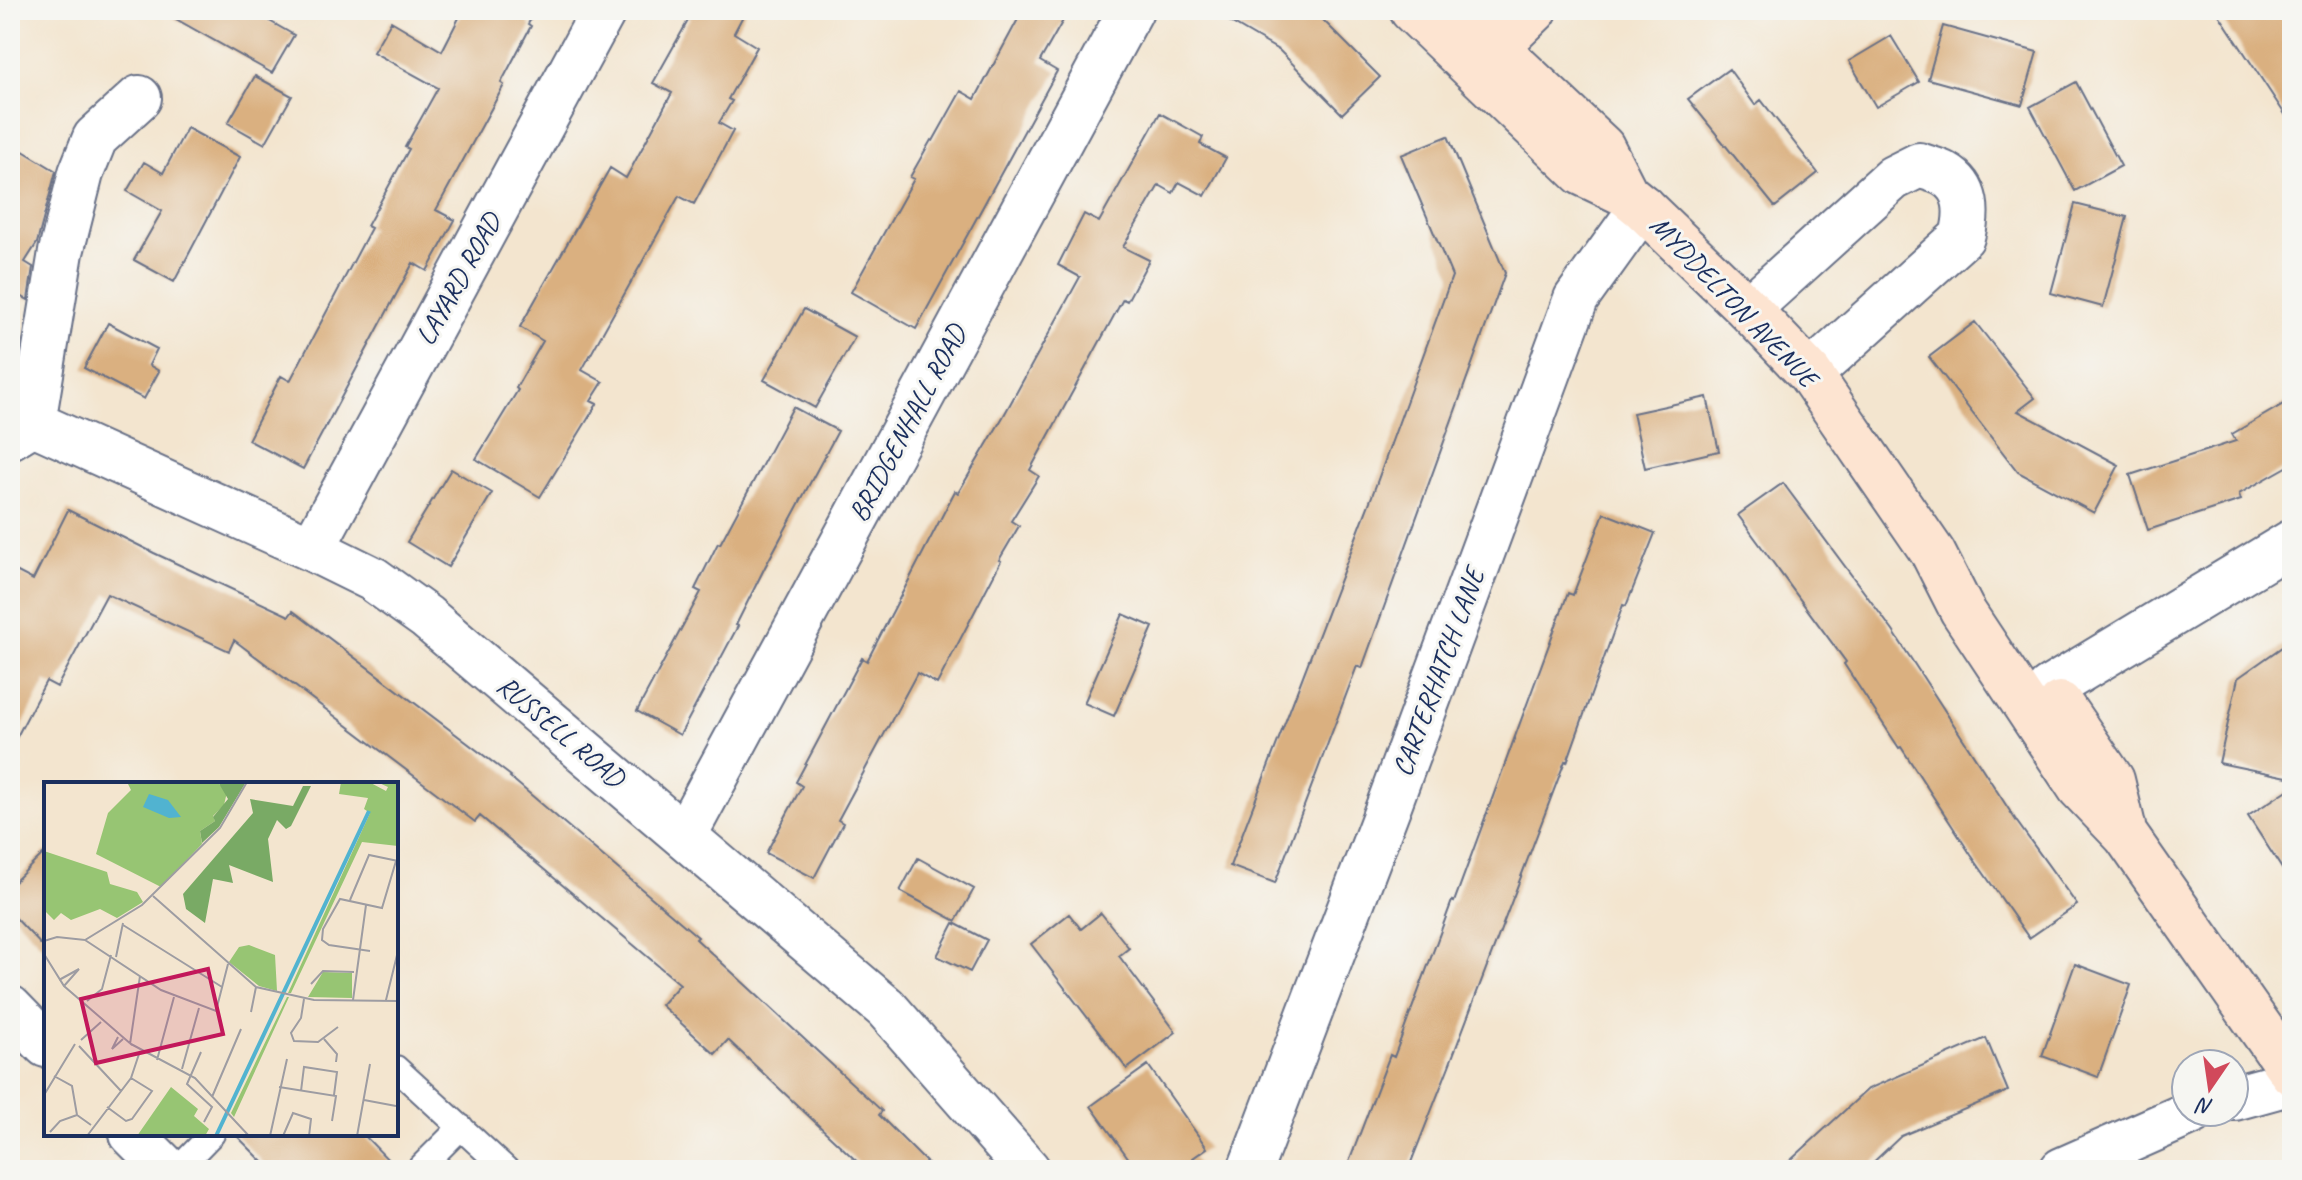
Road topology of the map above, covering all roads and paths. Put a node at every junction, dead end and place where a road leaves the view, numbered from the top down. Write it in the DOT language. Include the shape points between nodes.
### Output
graph roads {
  1 [pos="604,10"];
  2 [pos="1131,10"];
  3 [pos="1412,10"];
  4 [pos="1456,10"];
  5 [pos="1535,10"];
  6 [pos="1485,58"];
  7 [pos="139,98"];
  8 [pos="1634,200"];
  9 [pos="1748,309"];
  10 [pos="1810,374"];
  11 [pos="22,430"];
  12 [pos="2292,542"];
  13 [pos="312,549"];
  14 [pos="1933,553"];
  15 [pos="2049,689"];
  16 [pos="684,836"];
  17 [pos="2126,836"];
  18 [pos="10,1008"];
  19 [pos="44,1043"];
  20 [pos="398,1070"];
  21 [pos="2292,1073"];
  22 [pos="2292,1082"];
  23 [pos="2250,1094"];
  24 [pos="2170,1122"];
  25 [pos="461,1127"];
  26 [pos="134,1136"];
  27 [pos="210,1136"];
  28 [pos="168,1170"];
  29 [pos="177,1170"];
  30 [pos="418,1170"];
  31 [pos="507,1170"];
  32 [pos="1028,1170"];
  33 [pos="1250,1170"];
  34 [pos="2062,1170"];
  1 -- 13 [label="street, LAYARD ROAD"];
  2 -- 16 [label="street, BRIDGENHALL ROAD"];
  3 -- 6 [label="street"];
  4 -- 6 [label="street"];
  5 -- 6 [label="street"];
  6 -- 8 [label="street" via="1582,173"];
  7 -- 11 [label="street" via="95,138 81,173"];
  8 -- 9 [label="street, MYDDELTON AVENUE"];
  8 -- 33 [label="street, CARTERHATCH LANE" via="1576,299"];
  9 -- 10 [label="street, MYDDELTON AVENUE"];
  9 -- 10 [label="street" via="1893,178 1919,165 1944,174 1959,188 1968,214 1962,237"];
  10 -- 14 [label="street, MYDDELTON AVENUE"];
  11 -- 13 [label="street, RUSSELL ROAD"];
  12 -- 15 [label="street"];
  13 -- 16 [label="street, RUSSELL ROAD" via="373,579 426,617"];
  14 -- 15 [label="street, MYDDELTON AVENUE" via="1977,586"];
  14 -- 17 [label="street, MYDDELTON AVENUE" via="1962,610 2080,788"];
  15 -- 17 [label="street, MYDDELTON AVENUE" via="2112,780"];
  16 -- 32 [label="street, RUSSELL ROAD" via="886,1008"];
  17 -- 21 [label="street, MYDDELTON AVENUE"];
  18 -- 19 [label="street"];
  20 -- 25 [label="lane"];
  22 -- 23 [label="street"];
  24 -- 34 [label="street"];
  25 -- 30 [label="lane"];
  25 -- 31 [label="lane"];
  26 -- 28 [label="street"];
  27 -- 29 [label="lane"];
}
